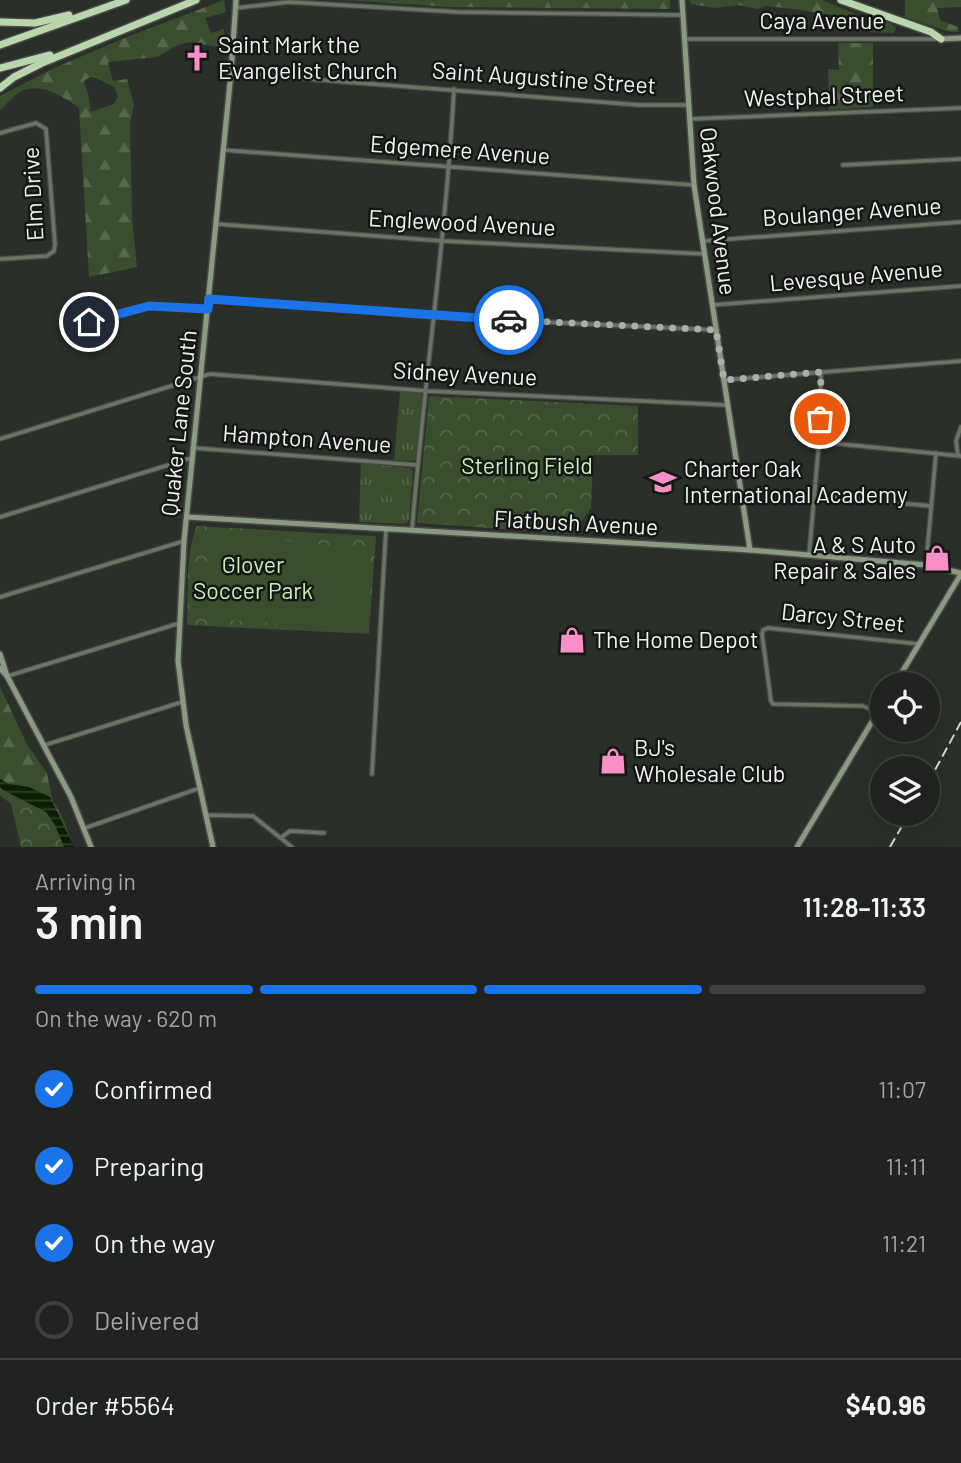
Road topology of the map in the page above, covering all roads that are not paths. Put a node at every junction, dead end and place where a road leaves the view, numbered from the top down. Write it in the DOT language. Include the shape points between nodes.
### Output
graph roads {
  1 [pos="126,0"];
  2 [pos="196,0"];
  3 [pos="236,0"];
  4 [pos="682,0"];
  5 [pos="841,0"];
  6 [pos="236,8"];
  7 [pos="97,10"];
  8 [pos="682,15"];
  9 [pos="0,22"];
  10 [pos="940,38"];
  11 [pos="961,38"];
  12 [pos="684,39"];
  13 [pos="0,45"];
  14 [pos="81,47"];
  15 [pos="0,68"];
  16 [pos="231,73"];
  17 [pos="0,88"];
  18 [pos="454,89"];
  19 [pos="687,105"];
  20 [pos="961,108"];
  21 [pos="688,119"];
  22 [pos="0,133"];
  23 [pos="223,150"];
  24 [pos="961,159"];
  25 [pos="843,165"];
  26 [pos="450,167"];
  27 [pos="694,185"];
  28 [pos="961,222"];
  29 [pos="216,224"];
  30 [pos="443,241"];
  31 [pos="704,241"];
  32 [pos="705,254"];
  33 [pos="0,259"];
  34 [pos="961,286"];
  35 [pos="209,299"];
  36 [pos="713,305"];
  37 [pos="208,309"];
  38 [pos="436,317"];
  39 [pos="68,328"];
  40 [pos="716,330"];
  41 [pos="961,361"];
  42 [pos="821,372"];
  43 [pos="201,377"];
  44 [pos="724,380"];
  45 [pos="427,391"];
  46 [pos="727,405"];
  47 [pos="961,427"];
  48 [pos="0,439"];
  49 [pos="819,442"];
  50 [pos="194,448"];
  51 [pos="936,453"];
  52 [pos="959,455"];
  53 [pos="193,457"];
  54 [pos="417,465"];
  55 [pos="814,495"];
  56 [pos="931,506"];
  57 [pos="0,517"];
  58 [pos="187,517"];
  59 [pos="386,529"];
  60 [pos="412,531"];
  61 [pos="184,541"];
  62 [pos="750,550"];
  63 [pos="809,555"];
  64 [pos="926,565"];
  65 [pos="961,573"];
  66 [pos="0,597"];
  67 [pos="180,623"];
  68 [pos="919,643"];
  69 [pos="0,654"];
  70 [pos="0,668"];
  71 [pos="901,672"];
  72 [pos="7,676"];
  73 [pos="182,702"];
  74 [pos="870,709"];
  75 [pos="870,725"];
  76 [pos="45,745"];
  77 [pos="372,774"];
  78 [pos="200,788"];
  79 [pos="206,815"];
  80 [pos="85,828"];
  81 [pos="324,833"];
  82 [pos="282,837"];
  83 [pos="91,847"];
  84 [pos="213,847"];
  85 [pos="292,847"];
  86 [pos="797,847"];
  1 -- 7 [label="highway"];
  2 -- 14 [label="highway"];
  3 -- 6 [label="main road, Quaker Lane South"];
  4 -- 8 [label="main road, Oakwood Avenue"];
  5 -- 10 [label="highway"];
  6 -- 8 [label="street" via="289,2 471,12"];
  6 -- 16 [label="main road, Quaker Lane South"];
  7 -- 9 [label="highway" via="35,23"];
  7 -- 13 [label="highway"];
  8 -- 12 [label="main road, Oakwood Avenue"];
  10 -- 11 [label="main road, Caya Avenue"];
  10 -- 12 [label="street, Caya Avenue"];
  12 -- 19 [label="main road, Oakwood Avenue"];
  14 -- 15 [label="highway"];
  14 -- 17 [label="highway" via="33,67"];
  16 -- 18 [label="street, Saint Augustine Street"];
  16 -- 23 [label="main road, Quaker Lane South"];
  18 -- 19 [label="street, Saint Augustine Street"];
  18 -- 26 [label="street"];
  19 -- 21 [label="main road, Oakwood Avenue"];
  20 -- 21 [label="street, Westphal Street"];
  21 -- 27 [label="main road, Oakwood Avenue"];
  22 -- 33 [label="street, Elm Drive" via="36,123 46,129 55,244 47,256"];
  23 -- 26 [label="street, Edgemere Avenue"];
  23 -- 29 [label="main road, Quaker Lane South"];
  24 -- 25 [label="street"];
  26 -- 27 [label="street, Edgemere Avenue"];
  26 -- 30 [label="street"];
  27 -- 31 [label="main road, Oakwood Avenue"];
  28 -- 31 [label="street, Boulanger Avenue"];
  29 -- 30 [label="street, Englewood Avenue"];
  29 -- 35 [label="main road, Quaker Lane South"];
  30 -- 32 [label="street, Englewood Avenue"];
  30 -- 38 [label="street"];
  31 -- 32 [label="main road, Oakwood Avenue"];
  32 -- 36 [label="main road, Oakwood Avenue"];
  34 -- 36 [label="street, Levesque Avenue"];
  35 -- 37 [label="main road, Quaker Lane South"];
  35 -- 38 [label="street"];
  36 -- 40 [label="main road, Oakwood Avenue"];
  37 -- 39 [label="street" via="141,307"];
  37 -- 43 [label="main road, Quaker Lane South"];
  38 -- 40 [label="street"];
  38 -- 45 [label="street"];
  40 -- 44 [label="main road, Oakwood Avenue"];
  41 -- 42 [label="street"];
  42 -- 44 [label="street"];
  42 -- 49 [label="street"];
  43 -- 45 [label="street, Sidney Avenue" via="210,374"];
  43 -- 48 [label="street, Sidney Avenue"];
  43 -- 50 [label="main road, Quaker Lane South"];
  44 -- 46 [label="main road, Oakwood Avenue"];
  45 -- 46 [label="street, Sidney Avenue"];
  45 -- 54 [label="street"];
  46 -- 62 [label="main road, Oakwood Avenue"];
  47 -- 52 [label="street" via="956,441"];
  49 -- 51 [label="street"];
  49 -- 55 [label="street"];
  50 -- 53 [label="main road, Quaker Lane South"];
  50 -- 54 [label="street, Hampton Avenue"];
  51 -- 52 [label="street"];
  51 -- 56 [label="street"];
  53 -- 57 [label="street"];
  53 -- 58 [label="main road, Quaker Lane South"];
  54 -- 60 [label="street"];
  55 -- 56 [label="street"];
  55 -- 63 [label="street"];
  56 -- 64 [label="street"];
  58 -- 59 [label="main road, Flatbush Avenue"];
  58 -- 61 [label="main road, Quaker Lane South"];
  59 -- 60 [label="main road, Flatbush Avenue"];
  59 -- 77 [label="street"];
  60 -- 62 [label="main road, Flatbush Avenue"];
  61 -- 66 [label="street"];
  61 -- 67 [label="main road, Quaker Lane South"];
  62 -- 63 [label="main road, Flatbush Avenue"];
  63 -- 64 [label="main road, Flatbush Avenue"];
  64 -- 65 [label="main road, Flatbush Avenue"];
  65 -- 68 [label="main road"];
  67 -- 72 [label="street"];
  67 -- 73 [label="main road, Quaker Lane South"];
  68 -- 71 [label="main road"];
  68 -- 74 [label="street, Darcy Street" via="763,629 773,704"];
  69 -- 72 [label="main road"];
  70 -- 72 [label="main road"];
  72 -- 76 [label="main road"];
  73 -- 76 [label="street"];
  73 -- 78 [label="main road, Quaker Lane South"];
  75 -- 86 [label="main road"];
  76 -- 80 [label="main road"];
  78 -- 79 [label="main road, Quaker Lane South"];
  78 -- 80 [label="street"];
  79 -- 82 [label="street" via="253,816"];
  79 -- 84 [label="main road, Quaker Lane South"];
  80 -- 83 [label="main road"];
  81 -- 82 [label="street" via="290,831"];
  82 -- 85 [label="street"];
}
